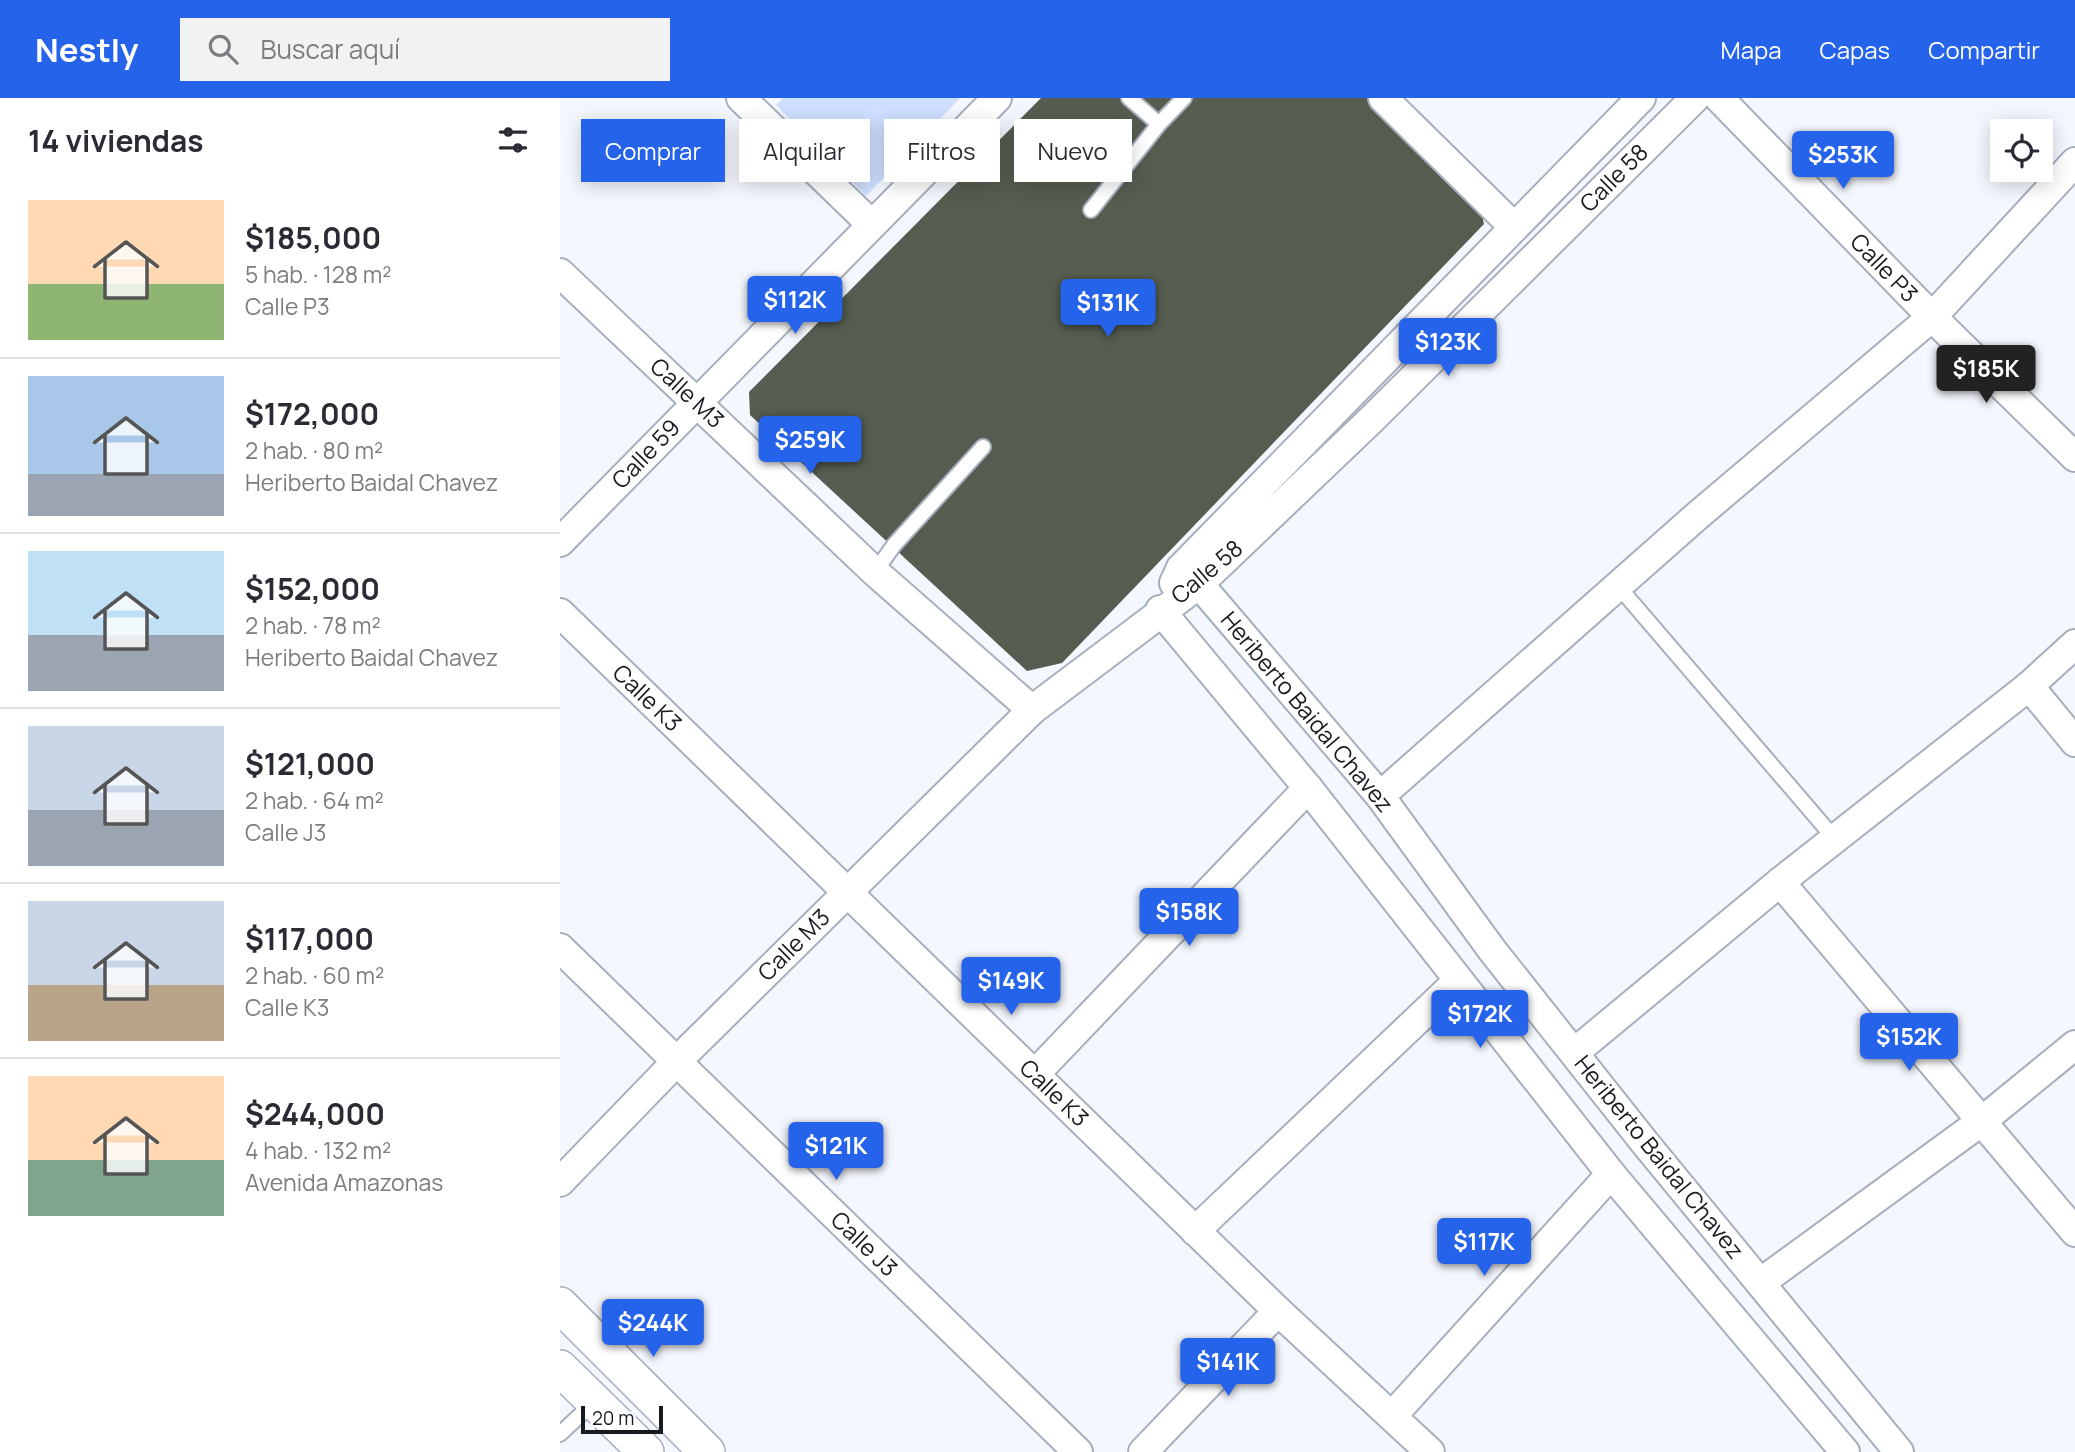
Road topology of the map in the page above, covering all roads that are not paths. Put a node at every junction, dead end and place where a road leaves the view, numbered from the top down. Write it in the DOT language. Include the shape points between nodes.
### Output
graph roads {
  1 [pos="741,98"];
  2 [pos="997,98"];
  3 [pos="1129,98"];
  4 [pos="1184,98"];
  5 [pos="1382,98"];
  6 [pos="1641,98"];
  7 [pos="1695,98"];
  8 [pos="1719,98"];
  9 [pos="1159,124"];
  10 [pos="2075,162"];
  11 [pos="1091,210"];
  12 [pos="871,224"];
  13 [pos="1514,227"];
  14 [pos="560,273"];
  15 [pos="1932,317"];
  16 [pos="696,402"];
  17 [pos="983,447"];
  18 [pos="2075,457"];
  19 [pos="560,542"];
  20 [pos="875,572"];
  21 [pos="1190,576"];
  22 [pos="1618,586"];
  23 [pos="1160,610"];
  24 [pos="560,613"];
  25 [pos="2075,644"];
  26 [pos="2029,686"];
  27 [pos="1032,710"];
  28 [pos="2075,743"];
  29 [pos="1308,789"];
  30 [pos="1380,796"];
  31 [pos="1835,839"];
  32 [pos="1780,882"];
  33 [pos="847,893"];
  34 [pos="560,948"];
  35 [pos="1458,982"];
  36 [pos="2075,1045"];
  37 [pos="1575,1052"];
  38 [pos="677,1061"];
  39 [pos="1035,1074"];
  40 [pos="1982,1121"];
  41 [pos="1611,1174"];
  42 [pos="560,1182"];
  43 [pos="1195,1231"];
  44 [pos="2075,1232"];
  45 [pos="1760,1283"];
  46 [pos="560,1305"];
  47 [pos="1278,1311"];
  48 [pos="560,1368"];
  49 [pos="594,1402"];
  50 [pos="1393,1415"];
  51 [pos="560,1434"];
  52 [pos="646,1452"];
  53 [pos="707,1452"];
  54 [pos="1078,1452"];
  55 [pos="1143,1452"];
  56 [pos="1430,1452"];
  57 [pos="1845,1452"];
  58 [pos="1899,1452"];
  1 -- 12 [label="street"];
  2 -- 12 [label="street, Calle 59"];
  3 -- 9 [label="lane"];
  4 -- 9 [label="lane"];
  5 -- 13 [label="street"];
  6 -- 13 [label="street, Calle 58"];
  7 -- 21 [label="street, Calle 58" via="1373,418"];
  8 -- 15 [label="street, Calle P3"];
  9 -- 11 [label="lane"];
  10 -- 15 [label="street"];
  12 -- 16 [label="street, Calle 59"];
  13 -- 21 [label="street, Calle 58"];
  14 -- 16 [label="street, Calle M3"];
  15 -- 18 [label="street, Calle P3"];
  15 -- 22 [label="street"];
  16 -- 19 [label="street, Calle 59"];
  16 -- 20 [label="street, Calle M3"];
  17 -- 20 [label="lane"];
  20 -- 27 [label="street, Calle M3"];
  21 -- 23 [label="street, Calle 58"];
  21 -- 30 [label="street, Heriberto Baidal Chavez"];
  22 -- 30 [label="street"];
  22 -- 31 [label="lane"];
  23 -- 27 [label="street, Calle M3"];
  23 -- 29 [label="street, Heriberto Baidal Chavez"];
  24 -- 33 [label="street, Calle K3"];
  25 -- 26 [label="street"];
  26 -- 28 [label="street"];
  26 -- 31 [label="street"];
  27 -- 33 [label="street, Calle M3"];
  29 -- 35 [label="street, Heriberto Baidal Chavez"];
  29 -- 39 [label="street"];
  30 -- 37 [label="street, Heriberto Baidal Chavez" via="1492,950"];
  31 -- 32 [label="street"];
  32 -- 37 [label="street"];
  32 -- 40 [label="street"];
  33 -- 38 [label="street, Calle M3"];
  33 -- 39 [label="street, Calle K3"];
  34 -- 38 [label="street, Calle J3"];
  35 -- 41 [label="street, Heriberto Baidal Chavez"];
  35 -- 43 [label="street"];
  36 -- 40 [label="street"];
  37 -- 45 [label="street, Heriberto Baidal Chavez"];
  38 -- 42 [label="street, Calle M3"];
  38 -- 54 [label="street, Calle J3"];
  39 -- 43 [label="street, Calle K3"];
  40 -- 44 [label="street"];
  40 -- 45 [label="street"];
  41 -- 50 [label="street"];
  41 -- 57 [label="street, Heriberto Baidal Chavez"];
  43 -- 47 [label="street, Calle K3"];
  45 -- 58 [label="street, Heriberto Baidal Chavez"];
  46 -- 53 [label="street"];
  47 -- 50 [label="street, Calle K3"];
  47 -- 55 [label="street"];
  48 -- 49 [label="street"];
  49 -- 51 [label="lane"];
  49 -- 52 [label="street"];
  50 -- 56 [label="street, Calle K3"];
}
